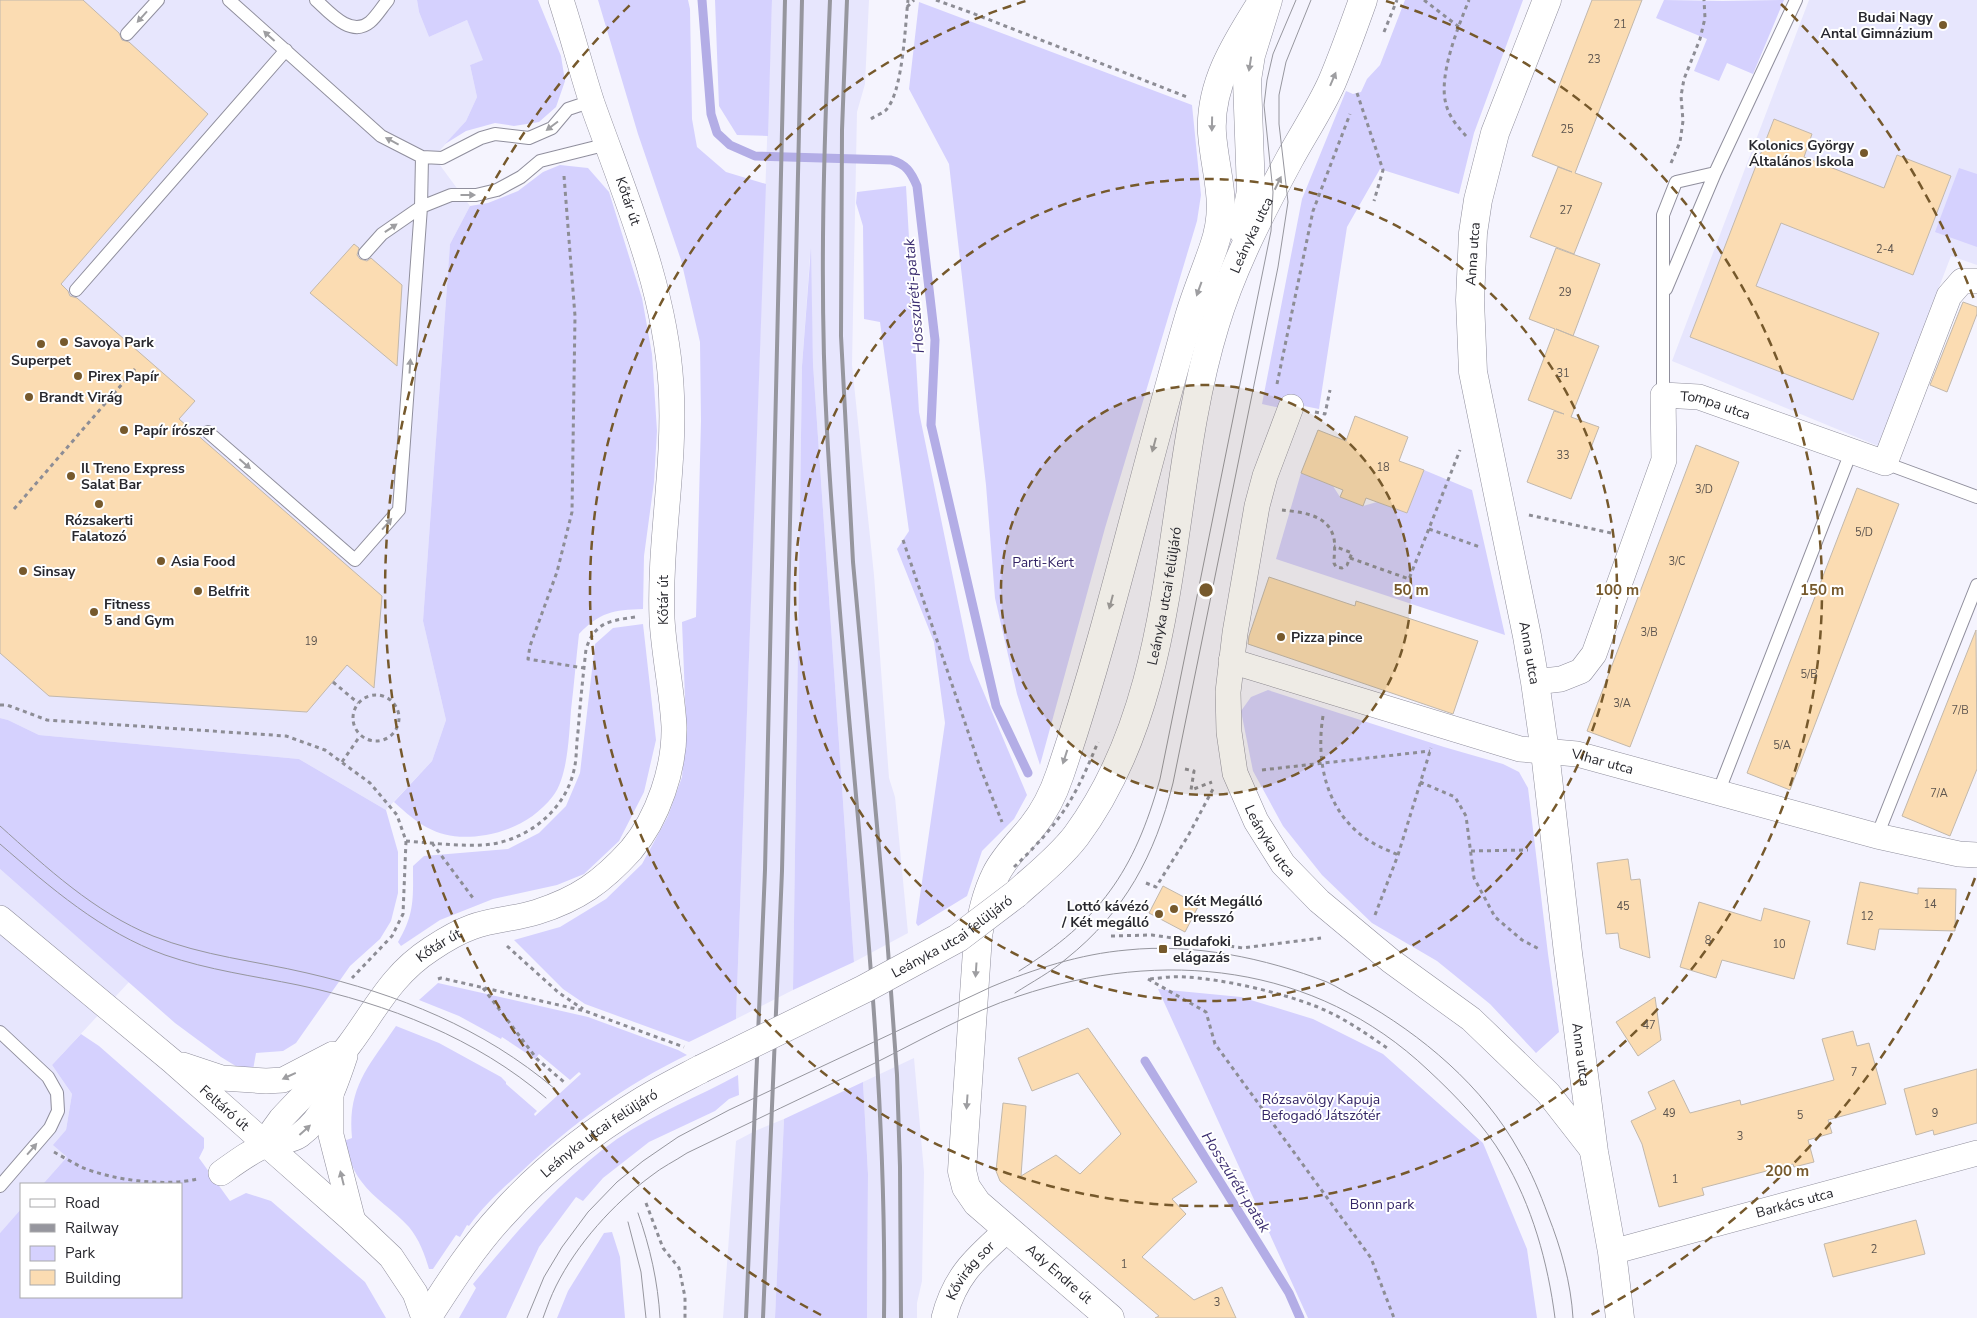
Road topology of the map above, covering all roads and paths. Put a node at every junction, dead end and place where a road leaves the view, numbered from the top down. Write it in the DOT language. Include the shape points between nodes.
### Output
graph roads {
  1 [pos="158,0"];
  2 [pos="229,0"];
  3 [pos="316,0"];
  4 [pos="388,0"];
  5 [pos="561,0"];
  6 [pos="908,0"];
  7 [pos="914,0"];
  8 [pos="936,0"];
  9 [pos="1263,0"];
  10 [pos="1268,0"];
  11 [pos="1363,0"];
  12 [pos="1424,0"];
  13 [pos="1469,0"];
  14 [pos="1547,0"];
  15 [pos="1704,0"];
  16 [pos="1796,0"];
  17 [pos="907,7"];
  18 [pos="1459,27"];
  19 [pos="127,34"];
  20 [pos="286,50"];
  21 [pos="592,102"];
  22 [pos="1354,102"];
  23 [pos="1213,107"];
  24 [pos="1350,111"];
  25 [pos="871,118"];
  26 [pos="608,144"];
  27 [pos="562,155"];
  28 [pos="422,158"];
  29 [pos="1486,161"];
  30 [pos="1715,173"];
  31 [pos="1676,182"];
  32 [pos="1374,201"];
  33 [pos="421,207"];
  34 [pos="365,253"];
  35 [pos="1233,274"];
  36 [pos="1977,281"];
  37 [pos="76,290"];
  38 [pos="1664,294"];
  39 [pos="135,368"];
  40 [pos="1330,390"];
  41 [pos="1663,395"];
  42 [pos="1289,409"];
  43 [pos="1325,414"];
  44 [pos="208,432"];
  45 [pos="1460,448"];
  46 [pos="1851,452"];
  47 [pos="1885,463"];
  48 [pos="1977,497"];
  49 [pos="14,509"];
  50 [pos="1501,509"];
  51 [pos="1290,511"];
  52 [pos="1429,528"];
  53 [pos="1636,538"];
  54 [pos="903,540"];
  55 [pos="1334,546"];
  56 [pos="1350,558"];
  57 [pos="1511,558"];
  58 [pos="1977,585"];
  59 [pos="662,616"];
  60 [pos="1230,662"];
  61 [pos="584,668"];
  62 [pos="333,682"];
  63 [pos="1534,682"];
  64 [pos="1329,691"];
  65 [pos="358,704"];
  66 [pos="0,705"];
  67 [pos="1438,724"];
  68 [pos="360,736"];
  69 [pos="1098,742"];
  70 [pos="1430,751"];
  71 [pos="1545,752"];
  72 [pos="342,762"];
  73 [pos="1320,763"];
  74 [pos="1185,769"];
  75 [pos="1235,773"];
  76 [pos="1420,782"];
  77 [pos="1718,793"];
  78 [pos="1877,836"];
  79 [pos="406,841"];
  80 [pos="1018,842"];
  81 [pos="1471,851"];
  82 [pos="1556,851"];
  83 [pos="1398,855"];
  84 [pos="1977,855"];
  85 [pos="1013,883"];
  86 [pos="1146,883"];
  87 [pos="0,918"];
  88 [pos="1359,934"];
  89 [pos="1111,936"];
  90 [pos="1568,953"];
  91 [pos="352,978"];
  92 [pos="434,981"];
  93 [pos="483,988"];
  94 [pos="0,1032"];
  95 [pos="348,1046"];
  96 [pos="1387,1048"];
  97 [pos="695,1059"];
  98 [pos="172,1061"];
  99 [pos="564,1082"];
  100 [pos="331,1097"];
  101 [pos="37,1143"];
  102 [pos="267,1145"];
  103 [pos="1594,1152"];
  104 [pos="1977,1153"];
  105 [pos="221,1173"];
  106 [pos="0,1186"];
  107 [pos="646,1203"];
  108 [pos="353,1221"];
  109 [pos="1008,1229"];
  110 [pos="1612,1252"];
  111 [pos="426,1318"];
  112 [pos="685,1318"];
  113 [pos="944,1318"];
  114 [pos="1110,1318"];
  115 [pos="1394,1318"];
  116 [pos="1620,1318"];
  1 -- 19 [label="lane, one-way"];
  20 -- 2 [label="lane, one-way"];
  3 -- 4 [label="lane" via="345,26 369,23"];
  5 -- 21 [label="street, Kőtár út"];
  6 -- 17 [label="path"];
  7 -- 17 [label="path"];
  8 -- 23 [label="path"];
  9 -- 23 [label="street, Ady Endre út" via="1234,47"];
  10 -- 35 [label="street, Leányka utca, one-way" via="1247,80 1251,191"];
  35 -- 11 [label="street, Leányka utca, one-way" via="1284,169 1331,84"];
  12 -- 18 [label="path"];
  13 -- 18 [label="path"];
  14 -- 29 [label="street, Anna utca"];
  15 -- 31 [label="path" via="1705,18 1700,39 1684,79 1681,96 1683,121 1680,142 1668,172"];
  16 -- 30 [label="lane"];
  17 -- 25 [label="path" via="897,87 885,110"];
  18 -- 29 [label="path" via="1443,92 1453,121"];
  28 -- 20 [label="lane, one-way" via="381,136"];
  20 -- 37 [label="lane"];
  21 -- 26 [label="street, Kőtár út"];
  21 -- 28 [label="lane, one-way" via="568,110 552,128 529,138 495,134 442,158"];
  22 -- 32 [label="path" via="1357,93 1383,170"];
  23 -- 80 [label="street, Ady Endre út, one-way" via="1212,133 1222,210 1216,243 1190,315 1098,652 1059,777 1046,805"];
  24 -- 42 [label="path" via="1313,211 1272,408"];
  26 -- 27 [label="lane"];
  26 -- 59 [label="street, Kőtár út" via="656,285 671,383 673,435"];
  33 -- 27 [label="lane, one-way" via="451,195 476,195 498,190 521,177 540,160"];
  27 -- 61 [label="path" via="575,316 572,512 557,572 528,659"];
  28 -- 33 [label="lane"];
  29 -- 50 [label="street, Anna utca" via="1473,233 1470,300 1473,372"];
  30 -- 31 [label="lane"];
  30 -- 38 [label="lane"];
  31 -- 38 [label="lane" via="1663,216"];
  34 -- 33 [label="lane, one-way" via="382,234"];
  44 -- 33 [label="lane, one-way" via="356,560 399,510"];
  35 -- 85 [label="street, Leányka utcai felüljáró" via="1215,326 1196,406 1160,623 1143,694 1125,748 1104,791 1075,837 1046,867"];
  36 -- 47 [label="street" via="1962,281 1950,296"];
  38 -- 41 [label="lane"];
  39 -- 49 [label="path"];
  40 -- 43 [label="path"];
  41 -- 46 [label="street, Tompa utca" via="1700,397"];
  41 -- 53 [label="street, Tompa utca" via="1664,460"];
  42 -- 60 [label="street, Leányka utca" via="1257,506"];
  45 -- 52 [label="path"];
  46 -- 47 [label="street, Tompa utca"];
  46 -- 77 [label="lane"];
  47 -- 48 [label="lane"];
  50 -- 53 [label="path"];
  50 -- 57 [label="street, Anna utca"];
  51 -- 55 [label="path" via="1324,521 1334,535"];
  52 -- 56 [label="path" via="1409,579"];
  52 -- 57 [label="path"];
  53 -- 63 [label="street, Tompa utca" via="1594,654 1581,671 1561,679"];
  54 -- 80 [label="path" via="980,768 1002,822"];
  55 -- 56 [label="path" via="1352,553"];
  55 -- 56 [label="path" via="1336,567 1347,565"];
  57 -- 63 [label="street, Anna utca"];
  58 -- 78 [label="lane"];
  59 -- 61 [label="path" via="620,619 598,626 588,642"];
  59 -- 95 [label="street, Kőtár út" via="674,727 672,757 650,820 634,846 607,876 577,897 536,913 472,927 430,949 382,995"];
  60 -- 64 [label="street, Vihar utca"];
  60 -- 75 [label="street, Leányka utca" via="1229,732"];
  61 -- 79 [label="path" via="574,771 559,802 541,822 506,841 483,845"];
  62 -- 65 [label="path"];
  63 -- 71 [label="street, Anna utca"];
  64 -- 67 [label="street, Vihar utca"];
  64 -- 73 [label="path" via="1320,736"];
  65 -- 68 [label="path" via="352,720"];
  65 -- 68 [label="path" via="374,695 383,696 391,701 399,716 394,733 386,739 369,740"];
  66 -- 72 [label="path" via="47,720 286,736 325,750"];
  67 -- 70 [label="path"];
  67 -- 71 [label="street, Vihar utca" via="1520,749"];
  68 -- 72 [label="path"];
  69 -- 85 [label="path, bridge" via="1063,811 1031,851"];
  70 -- 73 [label="path"];
  70 -- 76 [label="path"];
  71 -- 77 [label="street, Vihar utca" via="1577,754"];
  71 -- 82 [label="street, Anna utca"];
  72 -- 79 [label="path" via="370,783 396,815"];
  73 -- 75 [label="path"];
  73 -- 83 [label="path" via="1329,792 1346,821 1372,843"];
  74 -- 86 [label="path" via="1194,771 1191,790 1217,780 1188,836 1156,887"];
  75 -- 88 [label="street, Leányka utca" via="1256,821 1283,864 1319,901"];
  76 -- 81 [label="path" via="1455,796 1466,816"];
  76 -- 83 [label="path"];
  77 -- 78 [label="street, Vihar utca"];
  78 -- 84 [label="street, Vihar utca" via="1958,854"];
  79 -- 91 [label="path" via="403,914 392,936"];
  80 -- 109 [label="street, Ady Endre út, one-way" via="996,872 984,903 978,936 962,1171 966,1187 977,1203"];
  81 -- 82 [label="path"];
  81 -- 90 [label="path" via="1474,878 1495,917 1522,940 1548,954"];
  82 -- 90 [label="street, Anna utca"];
  83 -- 88 [label="path" via="1372,923"];
  85 -- 97 [label="street, Leányka utcai felüljáró, bridge" via="958,938 864,989"];
  87 -- 98 [label="street, Feltáró út"];
  88 -- 89 [label="path" via="1243,948 1152,935"];
  88 -- 103 [label="street, Leányka utca" via="1471,1019 1548,1093"];
  90 -- 103 [label="street, Anna utca"];
  92 -- 93 [label="path" via="441,978"];
  93 -- 97 [label="path" via="585,1011"];
  93 -- 99 [label="path" via="537,1059"];
  94 -- 101 [label="lane" via="48,1077 57,1093 58,1111 50,1128"];
  95 -- 98 [label="street, Kőtár út, one-way" via="283,1080 222,1078"];
  95 -- 100 [label="street, Kőtár út"];
  95 -- 102 [label="street, Kőtár út" via="281,1119"];
  96 -- 115 [label="path" via="1353,1025 1315,1006 1275,993 1184,977 1148,979 1206,1012 1215,1044 1371,1258"];
  97 -- 111 [label="street, Leányka utcai felüljáró" via="645,1099 588,1137 502,1214"];
  98 -- 102 [label="street, Feltáró út"];
  102 -- 100 [label="street, Kőtár út, one-way" via="286,1142 300,1135"];
  108 -- 100 [label="street, Kőtár út, one-way" via="331,1136"];
  101 -- 105 [label="path" via="82,1167 134,1181 185,1182"];
  106 -- 101 [label="lane, one-way"];
  102 -- 105 [label="street"];
  102 -- 108 [label="street, Feltáró út"];
  103 -- 110 [label="street, Anna utca"];
  104 -- 110 [label="street, Barkács utca"];
  107 -- 112 [label="path" via="663,1248 679,1268 685,1297"];
  108 -- 111 [label="street, Feltáró út" via="391,1258 415,1293"];
  109 -- 113 [label="street, Kővirág sor" via="960,1277"];
  109 -- 114 [label="street, Ady Endre út"];
  110 -- 116 [label="street, Anna utca"];
}
